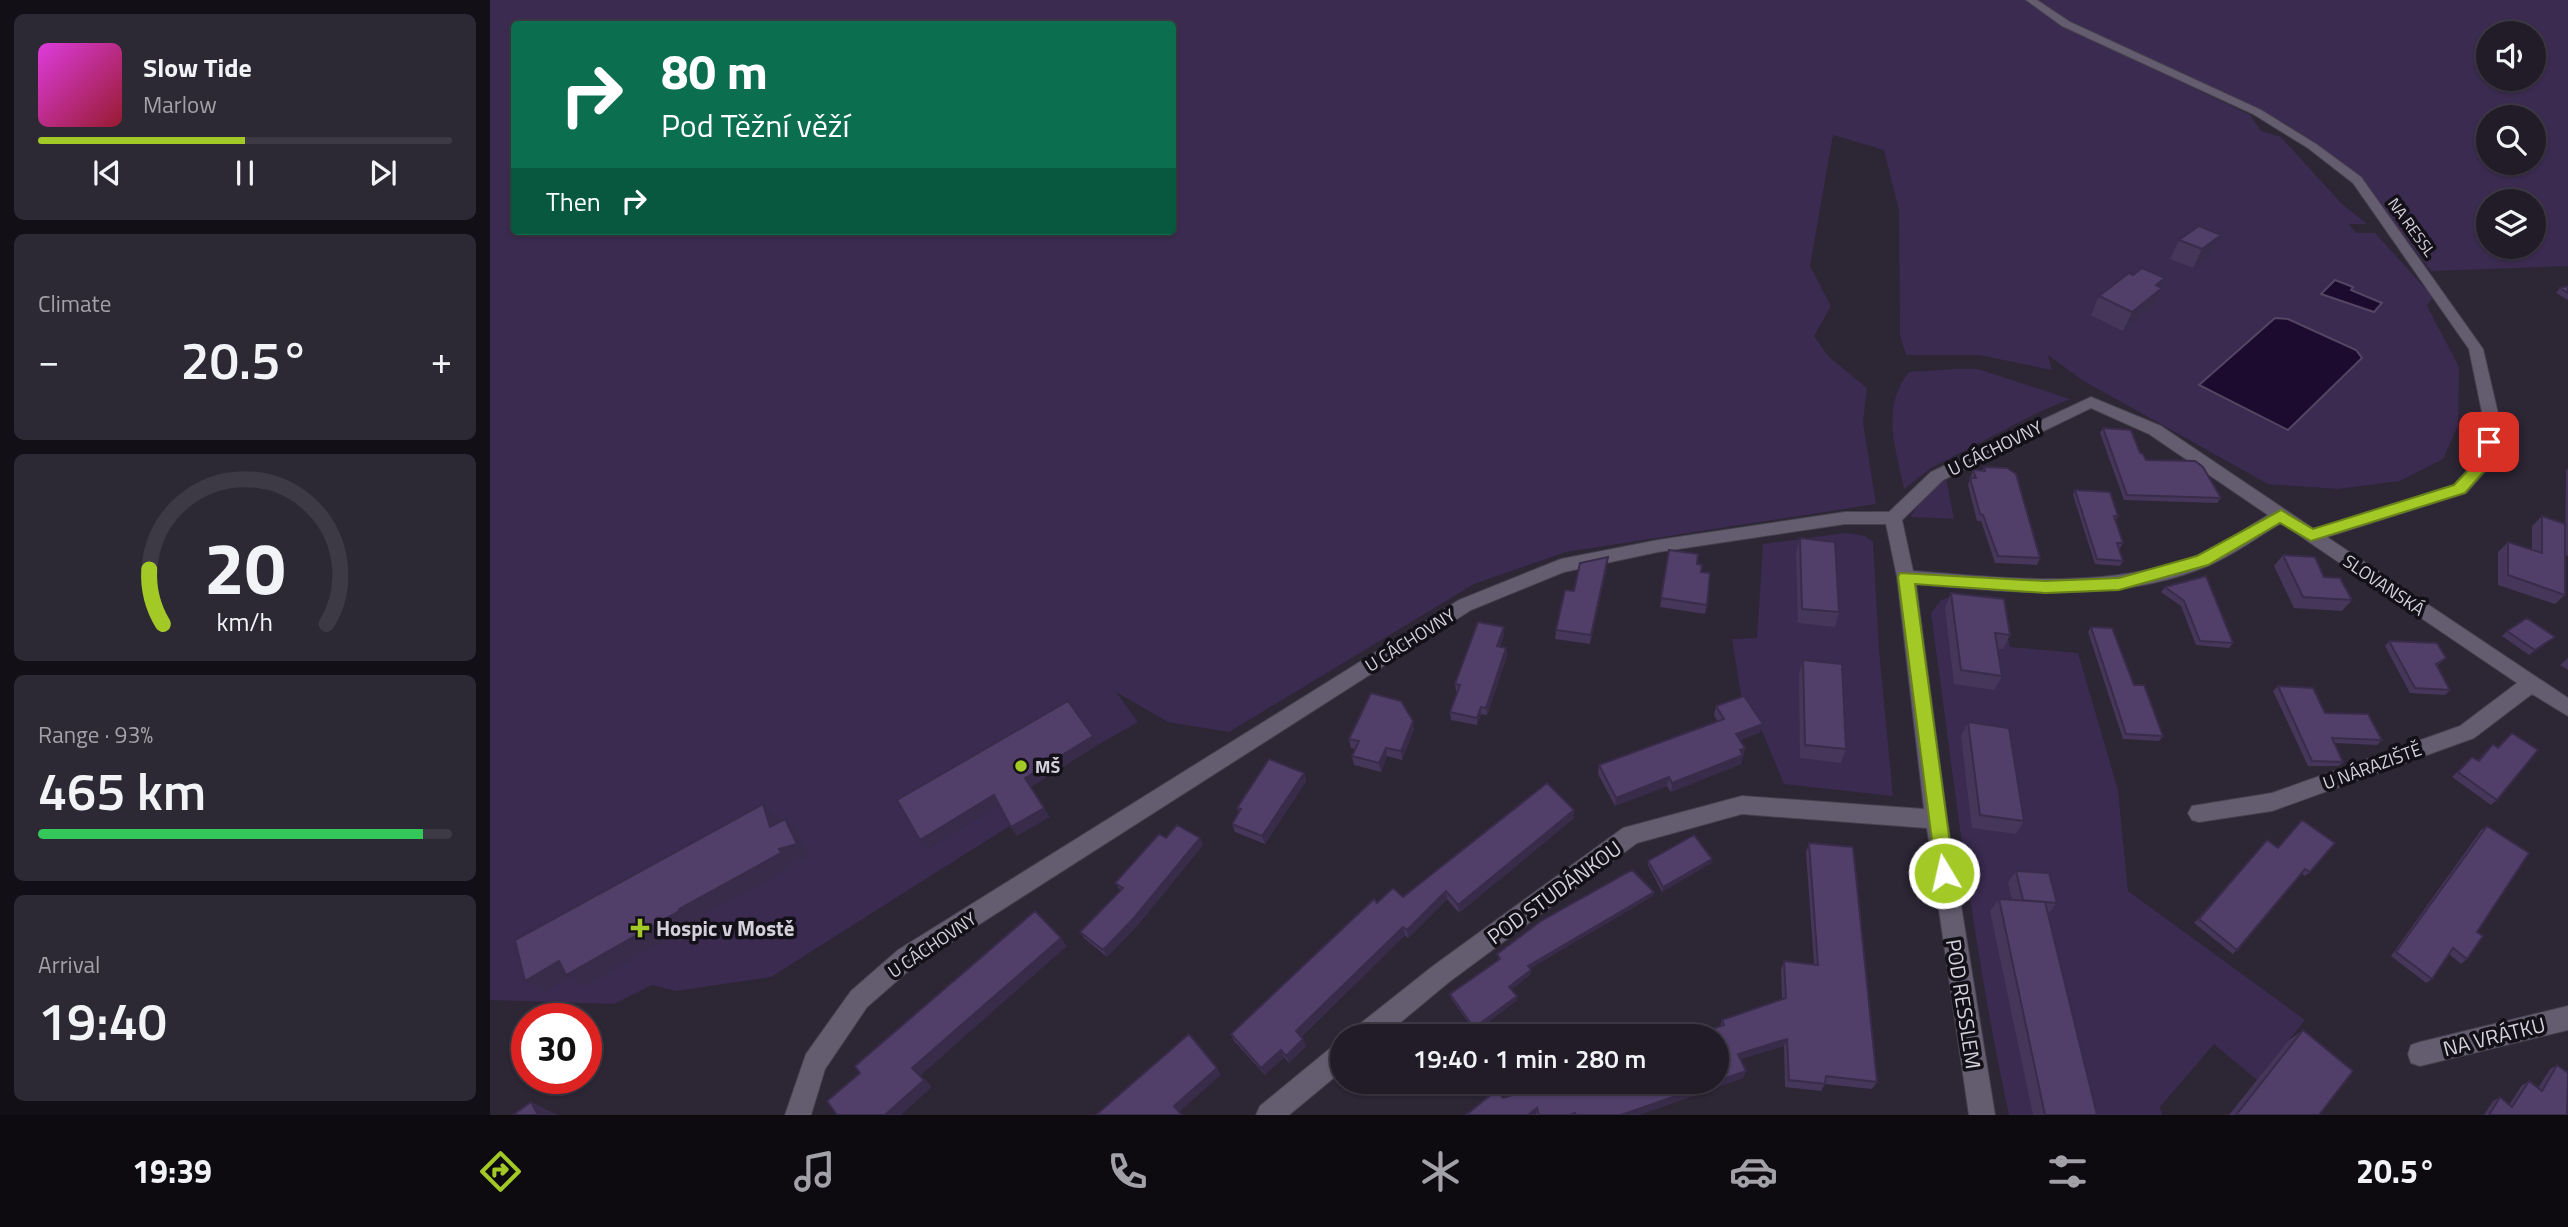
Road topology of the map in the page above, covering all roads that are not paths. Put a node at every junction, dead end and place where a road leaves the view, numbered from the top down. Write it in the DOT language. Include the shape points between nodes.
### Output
graph roads {
  1 [pos="2031,0"];
  2 [pos="2091,402"];
  3 [pos="2281,516"];
  4 [pos="1893,518"];
  5 [pos="2311,536"];
  6 [pos="1906,577"];
  7 [pos="2530,684"];
  8 [pos="2568,708"];
  9 [pos="2199,813"];
  10 [pos="1936,819"];
  11 [pos="2568,1018"];
  12 [pos="1380,1024"];
  13 [pos="2420,1054"];
  14 [pos="1330,1065"];
  15 [pos="798,1115"];
  16 [pos="1269,1115"];
  17 [pos="1982,1115"];
  1 -- 5 [label="street, NA RESSL" via="2066,24 2257,111 2357,180 2476,349 2492,422 2486,461 2460,489"];
  2 -- 3 [label="street, SLOVANSKÁ" via="2155,430"];
  2 -- 4 [label="street, U CÁCHOVNY" via="1937,476"];
  3 -- 5 [label="street, SLOVANSKÁ"];
  3 -- 6 [label="street" via="2202,561 2119,584 2045,587"];
  4 -- 6 [label="street, POD RESSLEM"];
  4 -- 15 [label="street, U CÁCHOVNY" via="1845,518 1658,546 1561,566 1465,605 906,958 859,999 815,1063"];
  5 -- 7 [label="street, SLOVANSKÁ"];
  6 -- 10 [label="street, POD RESSLEM"];
  7 -- 8 [label="street, SLOVANSKÁ"];
  7 -- 9 [label="street, U NÁRAZIŠTĚ" via="2468,732 2272,802"];
  10 -- 12 [label="street, POD STUDÁNKOU" via="1742,805 1632,835"];
  10 -- 17 [label="street, POD RESSLEM"];
  11 -- 13 [label="street, NA VRÁTKU"];
  14 -- 16 [label="street"];
}
